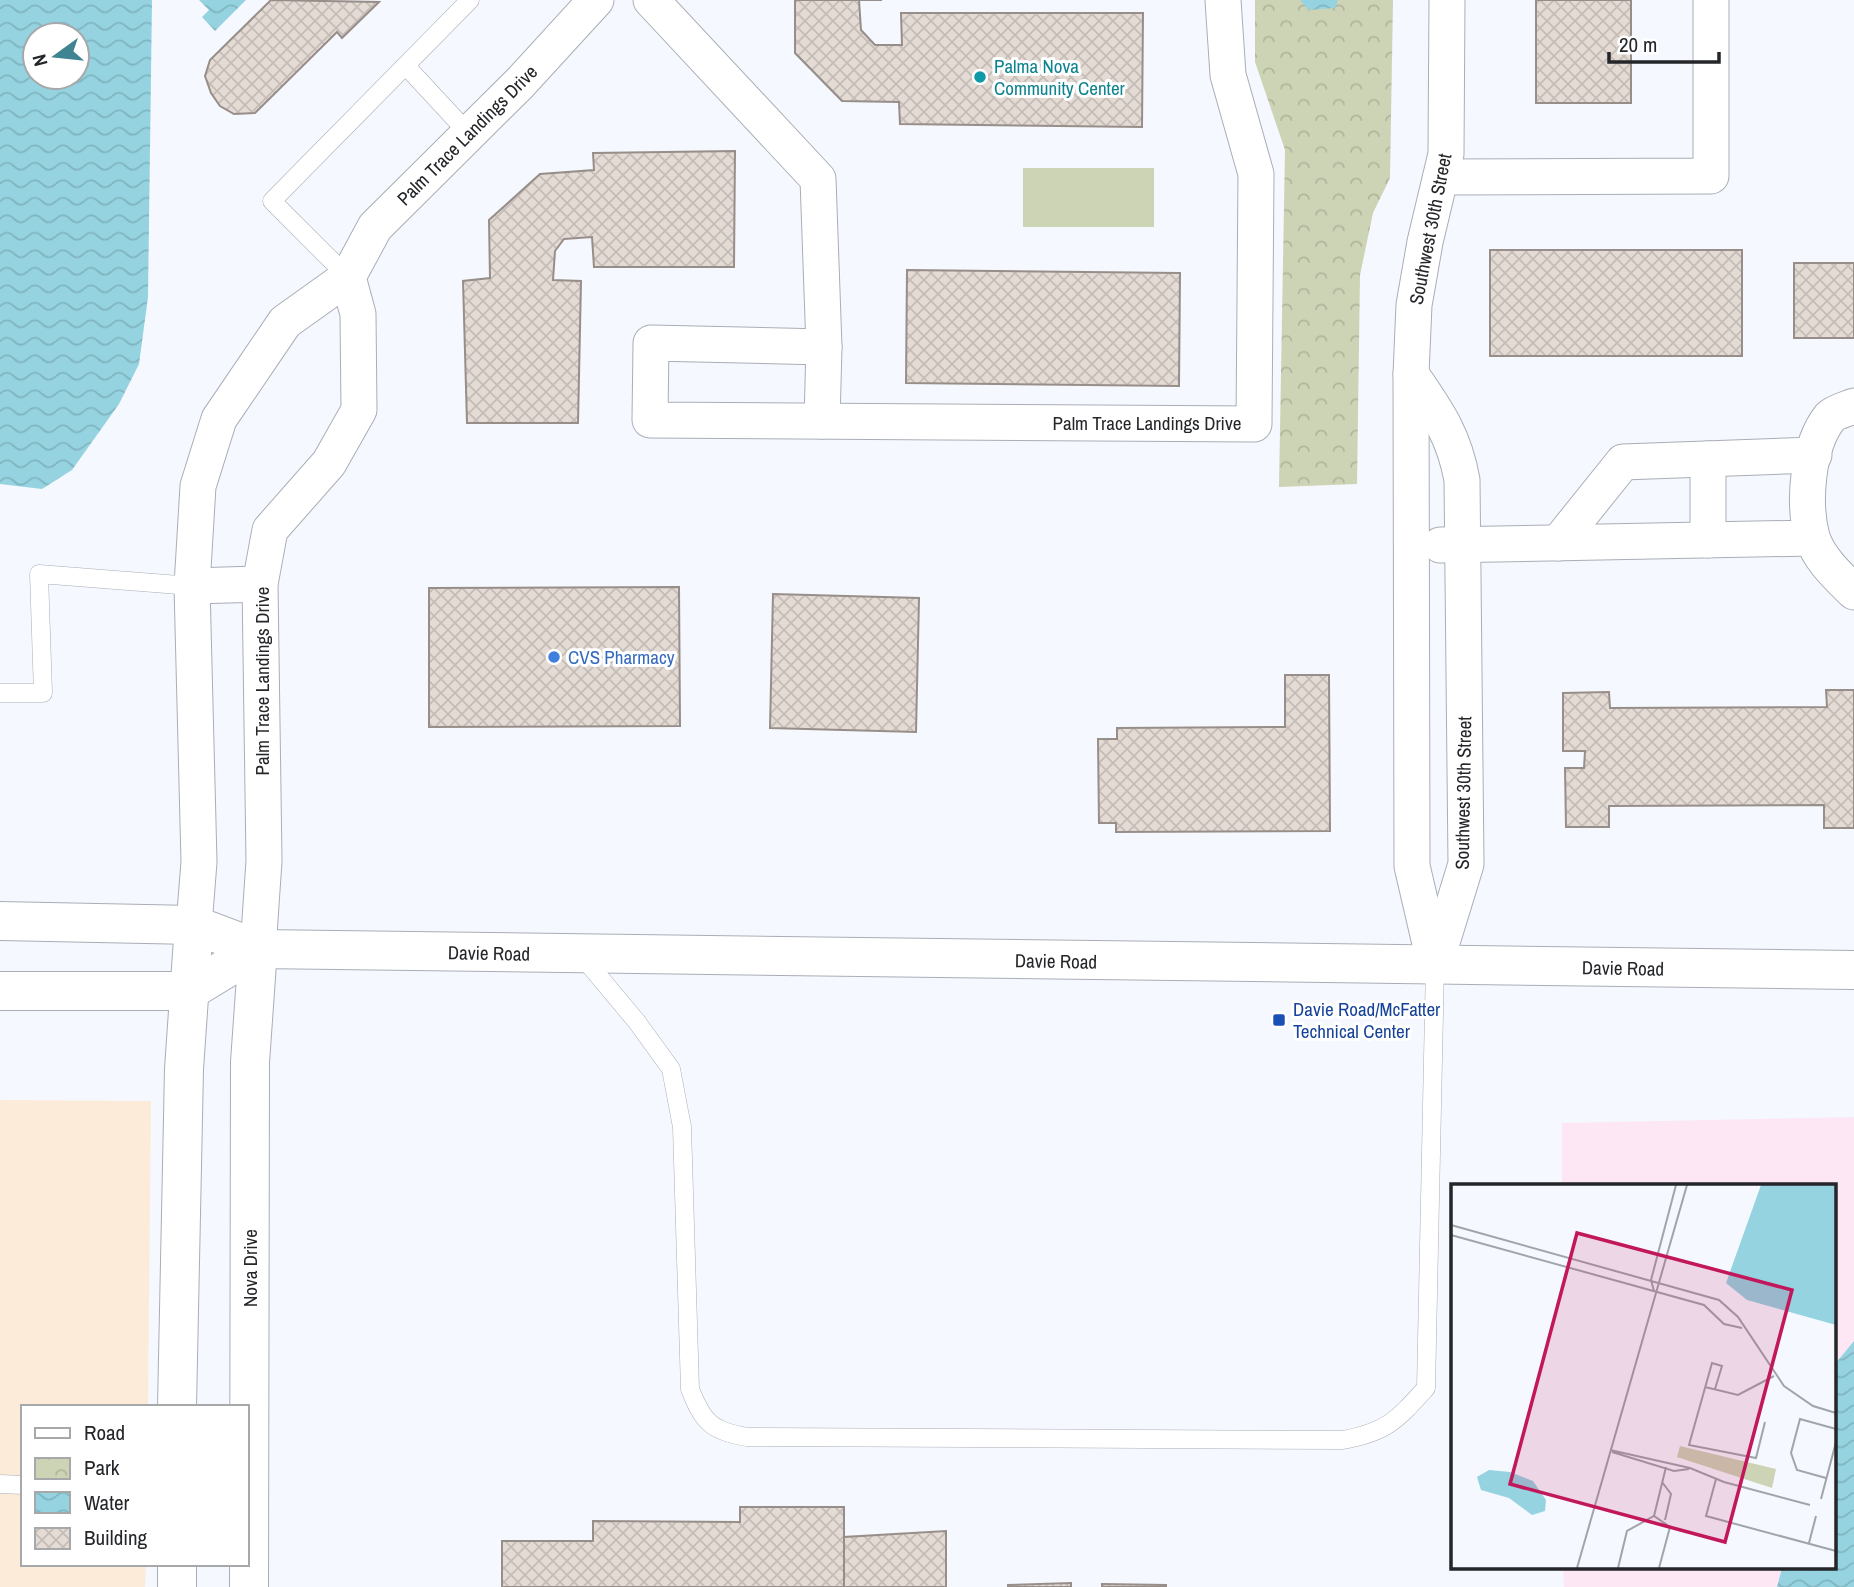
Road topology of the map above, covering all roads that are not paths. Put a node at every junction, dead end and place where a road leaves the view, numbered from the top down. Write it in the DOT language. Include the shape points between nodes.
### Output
graph roads {
  1 [pos="470,0"];
  2 [pos="596,0"];
  3 [pos="651,0"];
  4 [pos="1223,0"];
  5 [pos="1447,0"];
  6 [pos="1711,0"];
  7 [pos="406,66"];
  8 [pos="469,134"];
  9 [pos="1441,177"];
  10 [pos="348,277"];
  11 [pos="824,347"];
  12 [pos="1411,374"];
  13 [pos="1854,406"];
  14 [pos="822,421"];
  15 [pos="1814,455"];
  16 [pos="1707,459"];
  17 [pos="1812,538"];
  18 [pos="1709,540"];
  19 [pos="1558,543"];
  20 [pos="1463,545"];
  21 [pos="1412,546"];
  22 [pos="260,584"];
  23 [pos="192,586"];
  24 [pos="1854,592"];
  25 [pos="0,692"];
  26 [pos="0,921"];
  27 [pos="194,925"];
  28 [pos="258,949"];
  29 [pos="582,955"];
  30 [pos="1435,965"];
  31 [pos="1854,970"];
  32 [pos="0,991"];
  33 [pos="189,991"];
  34 [pos="174,1402"];
  35 [pos="0,1484"];
  36 [pos="21,1485"];
  37 [pos="177,1566"];
  38 [pos="177,1587"];
  39 [pos="249,1587"];
  1 -- 7 [label="lane"];
  2 -- 8 [label="street, Palm Trace Landings Drive"];
  3 -- 11 [label="street" via="818,179"];
  4 -- 14 [label="street, Palm Trace Landings Drive" via="1228,75 1256,174 1254,424"];
  5 -- 9 [label="street, Southwest 30th Street" via="1447,117"];
  6 -- 9 [label="street" via="1711,176"];
  7 -- 8 [label="lane"];
  7 -- 10 [label="lane" via="272,201"];
  8 -- 10 [label="street, Palm Trace Landings Drive" via="374,227"];
  9 -- 12 [label="street, Southwest 30th Street" via="1414,305"];
  10 -- 22 [label="street, Palm Trace Landings Drive" via="358,313 359,410 330,463 270,530"];
  10 -- 23 [label="street, Palm Trace Landings Drive" via="285,322 219,419 198,485"];
  11 -- 14 [label="street"];
  11 -- 14 [label="street, Palm Trace Landings Drive" via="651,343 650,420"];
  12 -- 20 [label="street, Southwest 30th Street" via="1457,449"];
  12 -- 21 [label="street, Southwest 30th Street"];
  13 -- 15 [label="street" via="1831,415"];
  15 -- 16 [label="street"];
  15 -- 17 [label="street" via="1809,486"];
  16 -- 18 [label="street"];
  16 -- 19 [label="street" via="1623,461"];
  17 -- 18 [label="street"];
  17 -- 24 [label="street" via="1829,567"];
  18 -- 19 [label="street"];
  19 -- 20 [label="street"];
  20 -- 21 [label="street"];
  20 -- 30 [label="street, Southwest 30th Street" via="1466,864"];
  21 -- 30 [label="street, Southwest 30th Street" via="1412,866"];
  22 -- 23 [label="street"];
  22 -- 28 [label="street, Palm Trace Landings Drive" via="264,861"];
  23 -- 25 [label="lane" via="38,574 43,693"];
  23 -- 27 [label="street, Palm Trace Landings Drive" via="199,862"];
  26 -- 27 [label="main road, Davie Road"];
  27 -- 28 [label="main road, Davie Road"];
  27 -- 33 [label="main road"];
  28 -- 29 [label="main road, Davie Road"];
  28 -- 33 [label="main road"];
  28 -- 39 [label="main road, Nova Drive" via="250,1062"];
  29 -- 30 [label="main road, Davie Road"];
  29 -- 30 [label="lane" via="671,1069 682,1127 690,1389 700,1415 720,1433 747,1437 1343,1440 1373,1434 1400,1416 1426,1388"];
  30 -- 31 [label="main road, Davie Road"];
  32 -- 33 [label="main road"];
  33 -- 34 [label="main road"];
  35 -- 36 [label="lane"];
  37 -- 38 [label="main road"];
}
